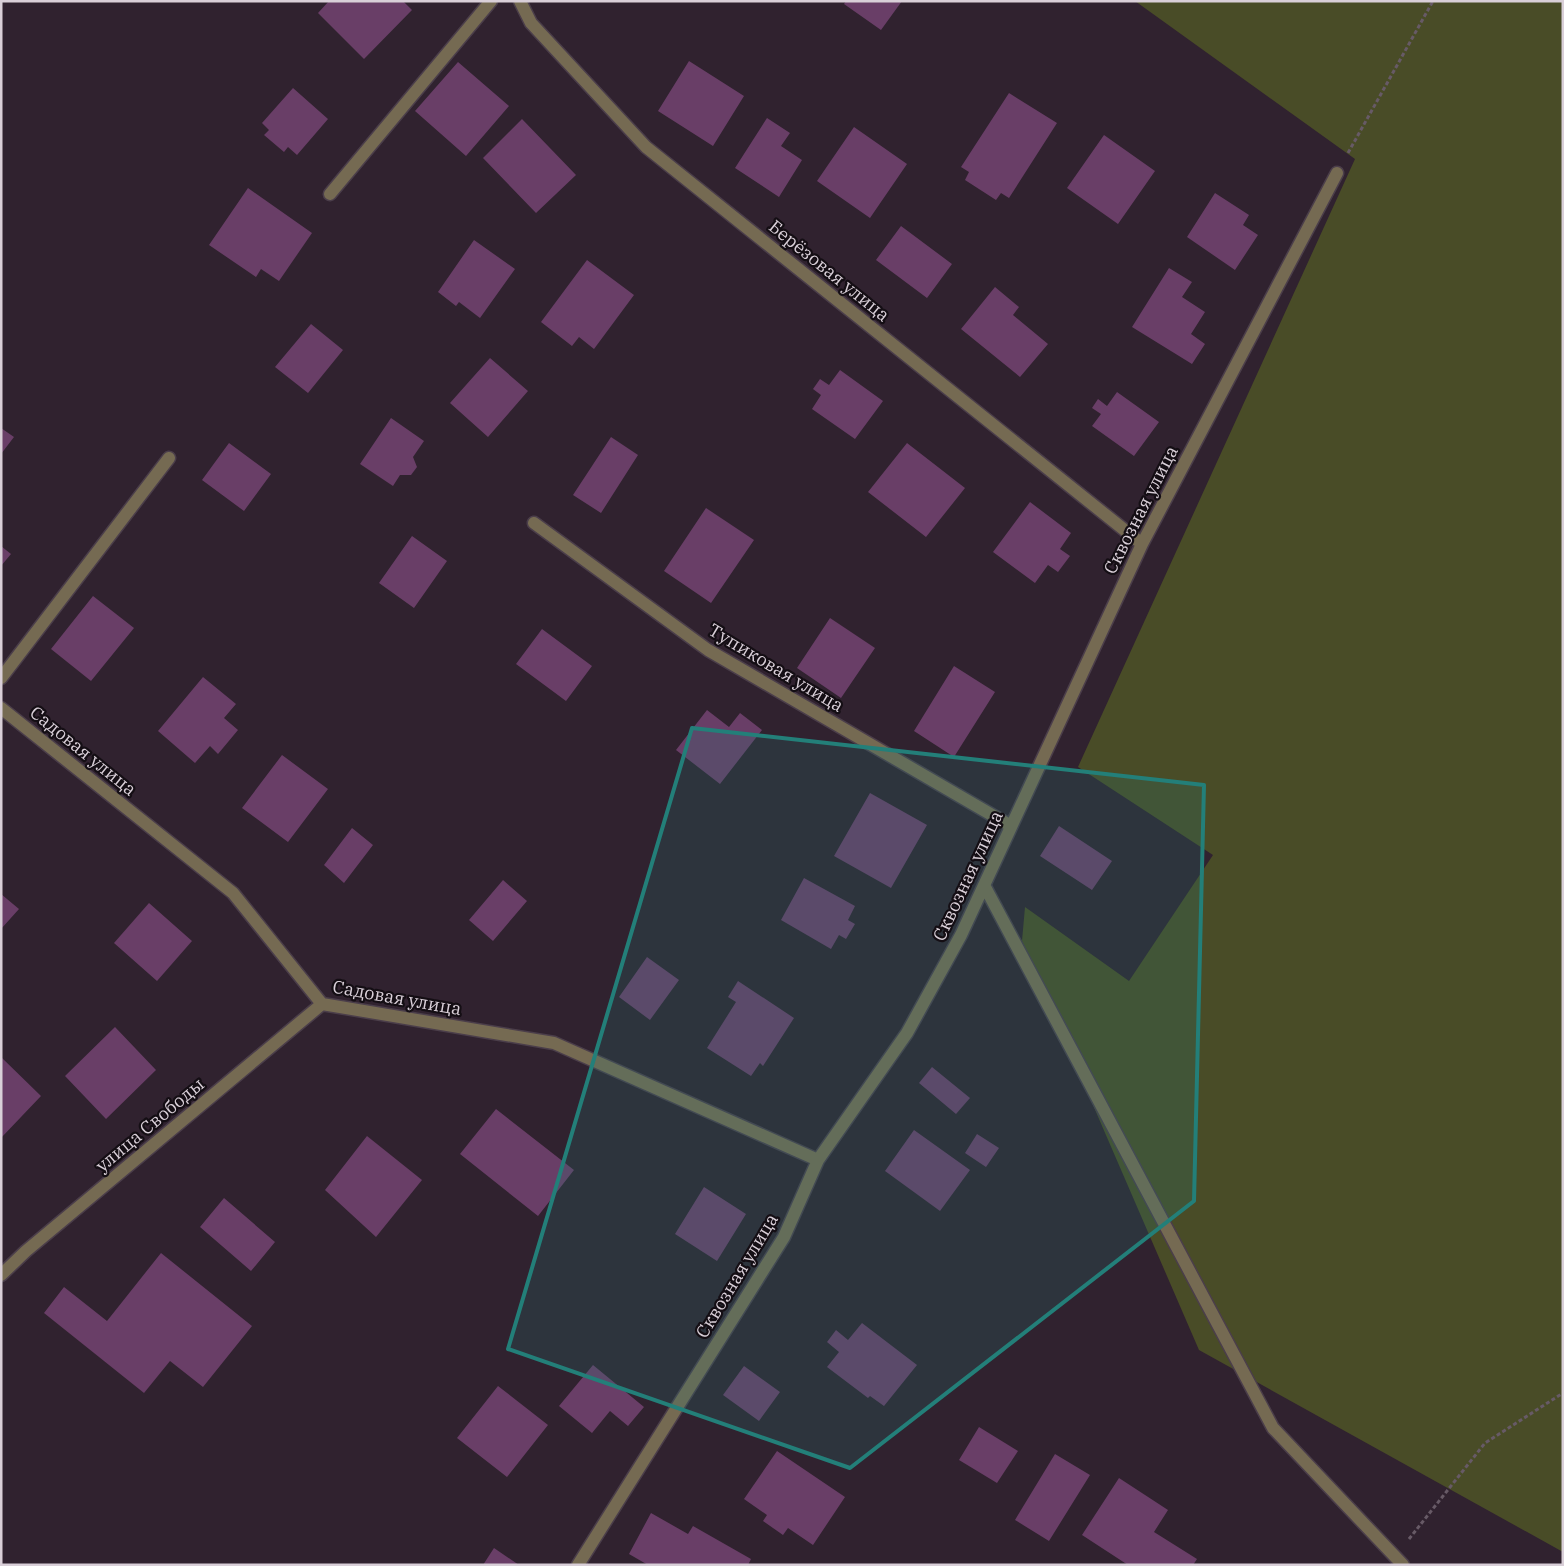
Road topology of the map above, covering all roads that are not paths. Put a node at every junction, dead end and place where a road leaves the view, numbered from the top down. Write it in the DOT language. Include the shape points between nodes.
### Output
graph roads {
  1 [pos="491,1"];
  2 [pos="520,1"];
  3 [pos="1337,173"];
  4 [pos="330,194"];
  5 [pos="169,458"];
  6 [pos="534,523"];
  7 [pos="1142,544"];
  8 [pos="1,678"];
  9 [pos="1,708"];
  10 [pos="1011,826"];
  11 [pos="984,885"];
  12 [pos="322,1004"];
  13 [pos="818,1160"];
  14 [pos="1,1275"];
  15 [pos="1399,1560"];
  16 [pos="578,1565"];
  1 -- 4 [label="street"];
  2 -- 7 [label="street, Берёзовая улица" via="531,23 646,147"];
  3 -- 7 [label="street, Сквозная улица"];
  5 -- 8 [label="street"];
  6 -- 10 [label="street, Тупиковая улица" via="708,650"];
  7 -- 10 [label="street, Сквозная улица"];
  9 -- 12 [label="street, Садовая улица" via="233,893"];
  10 -- 11 [label="street, Сквозная улица"];
  11 -- 13 [label="street, Сквозная улица" via="908,1033"];
  11 -- 15 [label="street" via="1273,1428"];
  12 -- 13 [label="street, Садовая улица" via="554,1043"];
  12 -- 14 [label="street, улица Свободы"];
  13 -- 16 [label="street, Сквозная улица" via="784,1237"];
}
